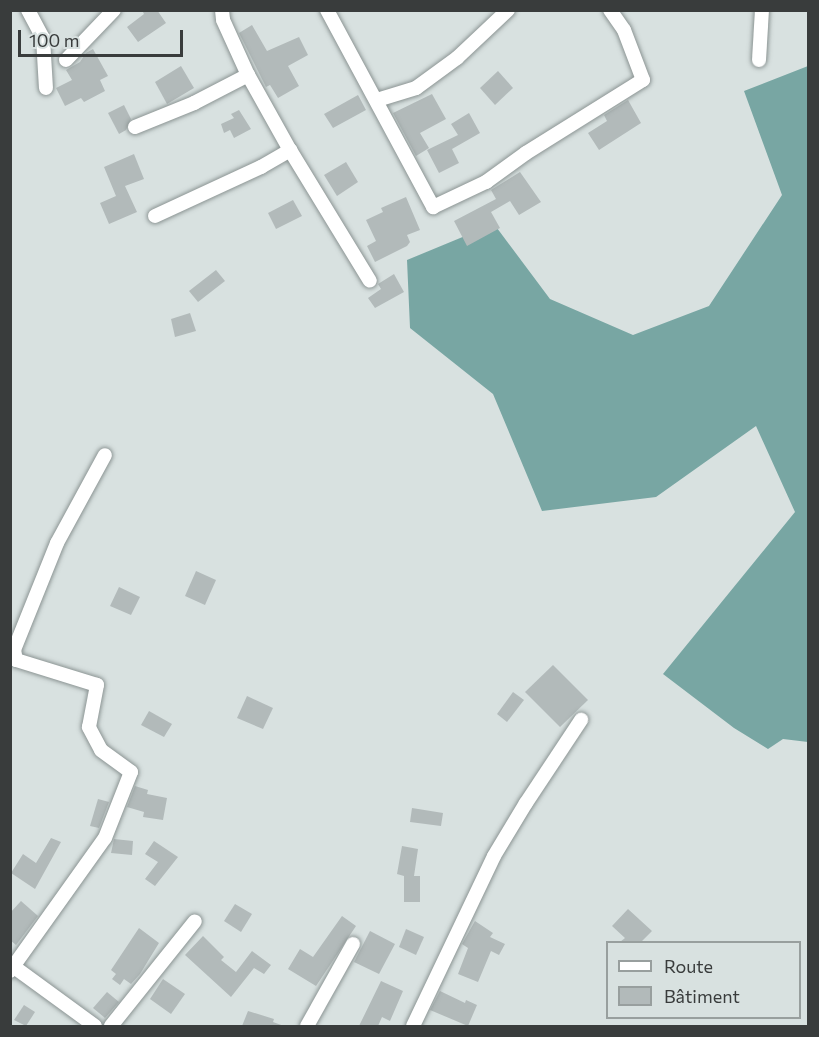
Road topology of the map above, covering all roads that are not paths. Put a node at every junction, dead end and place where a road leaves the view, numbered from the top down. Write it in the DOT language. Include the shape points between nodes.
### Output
graph roads {
  1 [pos="28,10"];
  2 [pos="114,10"];
  3 [pos="222,10"];
  4 [pos="327,10"];
  5 [pos="508,10"];
  6 [pos="610,10"];
  7 [pos="762,10"];
  8 [pos="66,60"];
  9 [pos="759,60"];
  10 [pos="248,75"];
  11 [pos="46,88"];
  12 [pos="377,100"];
  13 [pos="135,127"];
  14 [pos="290,150"];
  15 [pos="155,216"];
  16 [pos="370,281"];
  17 [pos="105,455"];
  18 [pos="582,720"];
  19 [pos="195,921"];
  20 [pos="353,944"];
  21 [pos="12,968"];
  22 [pos="95,1026"];
  23 [pos="111,1026"];
  24 [pos="307,1026"];
  25 [pos="413,1026"];
  1 -- 11 [label="street" via="43,38"];
  2 -- 8 [label="street"];
  3 -- 10 [label="street"];
  4 -- 12 [label="street"];
  5 -- 12 [label="street" via="457,58 416,88"];
  6 -- 12 [label="street" via="624,30 643,80 486,182 433,207"];
  7 -- 9 [label="street"];
  10 -- 13 [label="street"];
  10 -- 14 [label="street"];
  14 -- 15 [label="street"];
  14 -- 16 [label="street"];
  17 -- 21 [label="street" via="57,543 14,650 16,660 97,685 89,727 101,750 131,772 105,837"];
  18 -- 25 [label="street" via="494,856"];
  19 -- 23 [label="street"];
  20 -- 24 [label="street"];
  21 -- 22 [label="street"];
}
